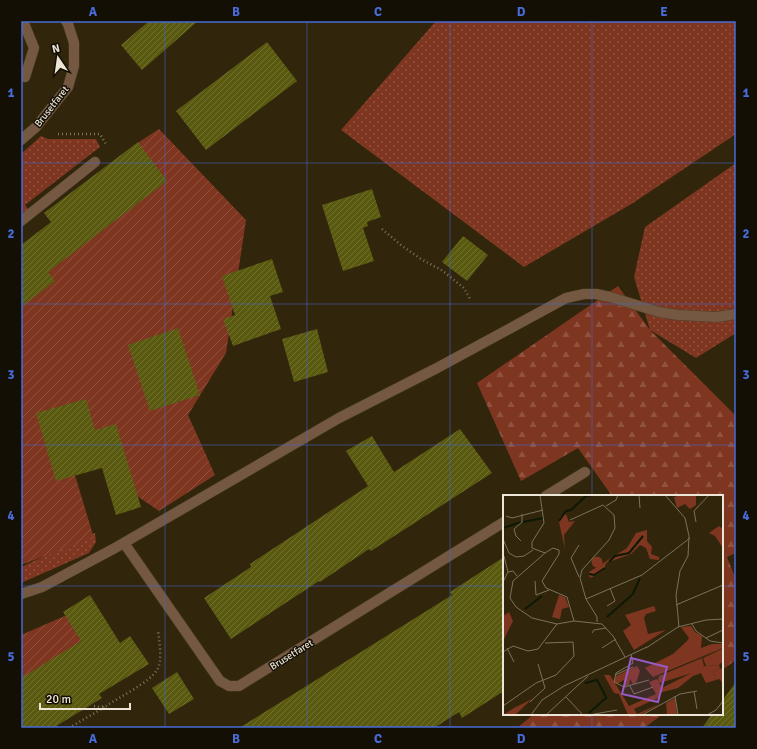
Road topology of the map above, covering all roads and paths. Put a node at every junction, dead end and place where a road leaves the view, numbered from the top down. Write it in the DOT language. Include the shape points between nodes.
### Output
graph roads {
  1 [pos="23,21"];
  2 [pos="66,21"];
  3 [pos="24,77"];
  4 [pos="36,127"];
  5 [pos="21,140"];
  6 [pos="95,162"];
  7 [pos="21,222"];
  8 [pos="382,229"];
  9 [pos="470,299"];
  10 [pos="736,314"];
  11 [pos="585,472"];
  12 [pos="548,495"];
  13 [pos="503,523"];
  14 [pos="124,543"];
  15 [pos="21,594"];
  16 [pos="157,624"];
  17 [pos="94,706"];
  18 [pos="106,706"];
  19 [pos="69,728"];
  1 -- 3 [label="street" via="34,48"];
  2 -- 4 [label="street, Brusetfaret" via="74,43 74,66 68,87"];
  4 -- 5 [label="street, Brusetfaret"];
  4 -- 6 [label="path" via="48,134 100,134 108,146"];
  6 -- 7 [label="street"];
  8 -- 9 [label="path" via="420,259 443,271 464,288"];
  10 -- 14 [label="street" via="717,317 678,315 596,294 566,298 340,418"];
  11 -- 12 [label="street"];
  13 -- 14 [label="street, Brusetfaret" via="239,686 229,686 220,681"];
  14 -- 15 [label="street" via="42,587"];
  16 -- 18 [label="path" via="160,661 157,670 147,680"];
  17 -- 18 [label="path"];
  18 -- 19 [label="path"];
}
